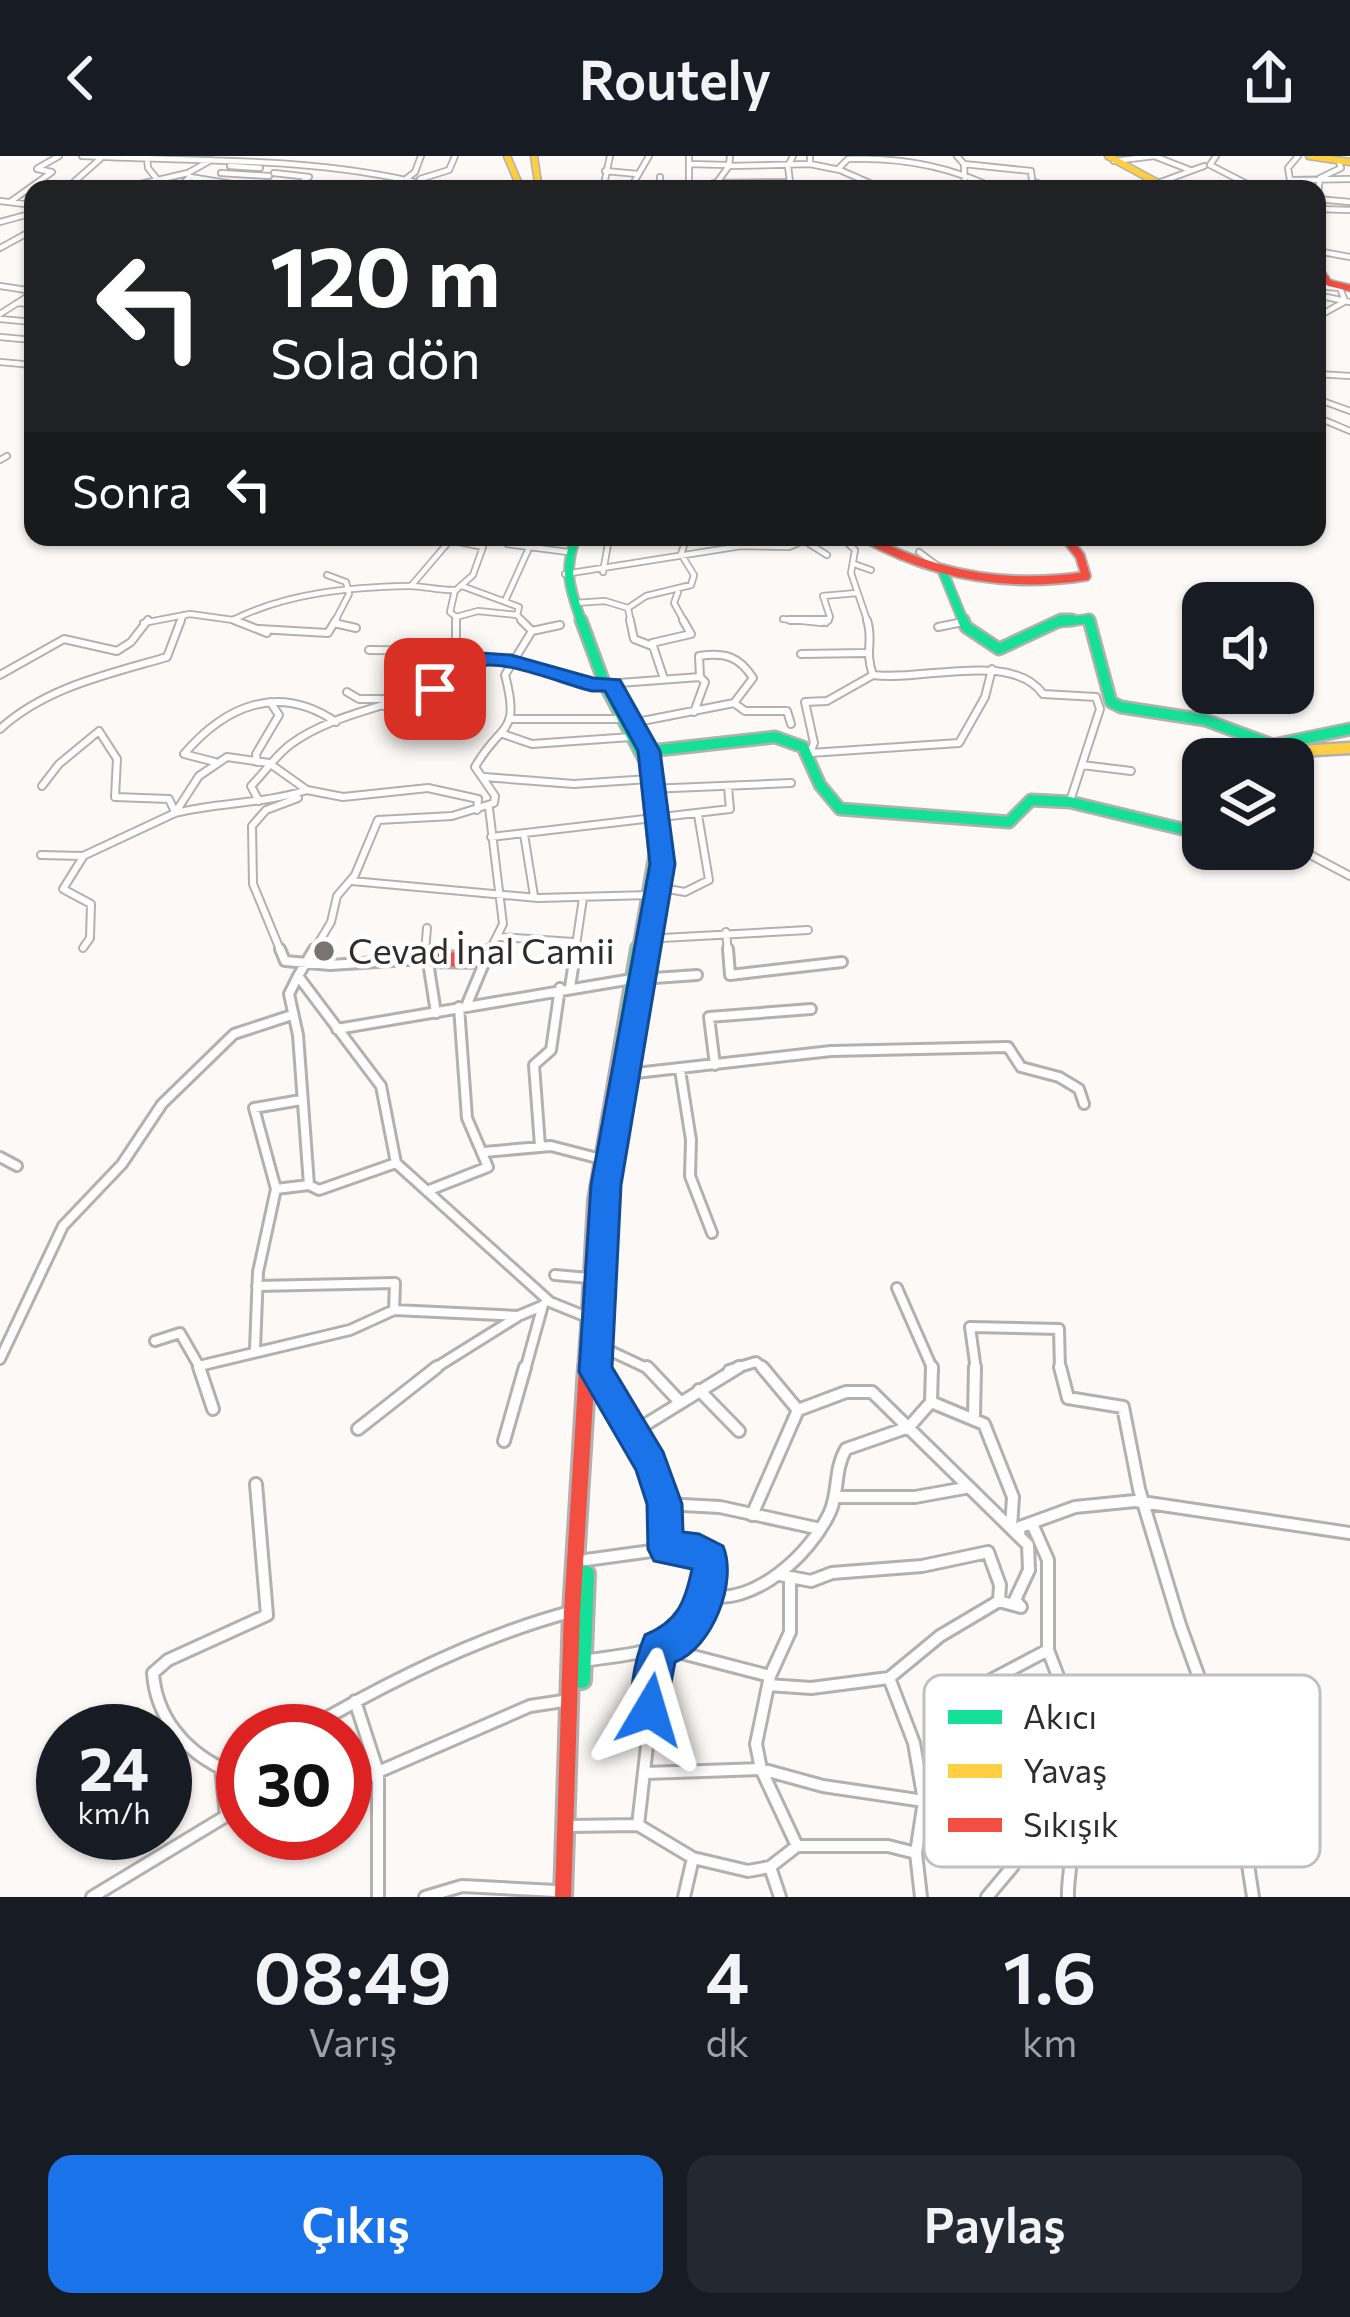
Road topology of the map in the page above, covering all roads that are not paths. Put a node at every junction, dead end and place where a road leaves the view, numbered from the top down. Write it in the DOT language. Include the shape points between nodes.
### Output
graph roads {
  1 [pos="59,156"];
  2 [pos="82,156"];
  3 [pos="303,156"];
  4 [pos="421,156"];
  5 [pos="455,156"];
  6 [pos="610,156"];
  7 [pos="650,156"];
  8 [pos="689,156"];
  9 [pos="730,156"];
  10 [pos="793,156"];
  11 [pos="810,156"];
  12 [pos="958,156"];
  13 [pos="1154,156"];
  14 [pos="1216,156"];
  15 [pos="1298,156"];
  16 [pos="1309,156"];
  17 [pos="147,157"];
  18 [pos="179,157"];
  19 [pos="215,157"];
  20 [pos="888,157"];
  21 [pos="100,158"];
  22 [pos="236,159"];
  23 [pos="1110,159"];
  24 [pos="267,160"];
  25 [pos="1338,160"];
  26 [pos="284,161"];
  27 [pos="297,163"];
  28 [pos="689,164"];
  29 [pos="811,164"];
  30 [pos="964,164"];
  31 [pos="328,165"];
  32 [pos="1201,165"];
  33 [pos="230,166"];
  34 [pos="729,166"];
  35 [pos="788,166"];
  36 [pos="260,168"];
  37 [pos="839,168"];
  38 [pos="1191,170"];
  39 [pos="605,171"];
  40 [pos="221,173"];
  41 [pos="271,174"];
  42 [pos="638,174"];
  43 [pos="964,174"];
  44 [pos="255,175"];
  45 [pos="410,176"];
  46 [pos="173,177"];
  47 [pos="190,177"];
  48 [pos="309,177"];
  49 [pos="157,179"];
  50 [pos="419,179"];
  51 [pos="41,180"];
  52 [pos="76,180"];
  53 [pos="153,180"];
  54 [pos="187,180"];
  55 [pos="202,180"];
  56 [pos="212,180"];
  57 [pos="264,180"];
  58 [pos="305,180"];
  59 [pos="405,180"];
  60 [pos="604,180"];
  61 [pos="635,180"];
  62 [pos="689,180"];
  63 [pos="718,180"];
  64 [pos="790,180"];
  65 [pos="851,180"];
  66 [pos="964,180"];
  67 [pos="977,180"];
  68 [pos="1033,180"];
  69 [pos="1150,180"];
  70 [pos="1175,180"];
  71 [pos="1239,180"];
  72 [pos="1290,180"];
  73 [pos="1321,180"];
  74 [pos="24,192"];
  75 [pos="0,201"];
  76 [pos="10,202"];
  77 [pos="24,204"];
  78 [pos="23,213"];
  79 [pos="0,222"];
  80 [pos="1346,295"];
  81 [pos="24,298"];
  82 [pos="0,303"];
  83 [pos="14,304"];
  84 [pos="24,304"];
  85 [pos="1334,309"];
  86 [pos="1326,313"];
  87 [pos="1345,315"];
  88 [pos="0,316"];
  89 [pos="445,546"];
  90 [pos="480,546"];
  91 [pos="518,546"];
  92 [pos="572,546"];
  93 [pos="576,546"];
  94 [pos="608,546"];
  95 [pos="684,546"];
  96 [pos="755,546"];
  97 [pos="817,546"];
  98 [pos="854,546"];
  99 [pos="875,546"];
  100 [pos="1072,546"];
  101 [pos="530,548"];
  102 [pos="568,552"];
  103 [pos="919,552"];
  104 [pos="682,554"];
  105 [pos="827,555"];
  106 [pos="854,563"];
  107 [pos="871,569"];
  108 [pos="942,569"];
  109 [pos="603,572"];
  110 [pos="327,574"];
  111 [pos="568,574"];
  112 [pos="410,586"];
  113 [pos="459,588"];
  114 [pos="679,590"];
  115 [pos="858,593"];
  116 [pos="349,594"];
  117 [pos="505,601"];
  118 [pos="577,603"];
  119 [pos="628,608"];
  120 [pos="185,614"];
  121 [pos="517,615"];
  122 [pos="456,617"];
  123 [pos="783,619"];
  124 [pos="232,620"];
  125 [pos="334,623"];
  126 [pos="958,623"];
  127 [pos="560,625"];
  128 [pos="938,627"];
  129 [pos="356,628"];
  130 [pos="532,631"];
  131 [pos="689,637"];
  132 [pos="652,646"];
  133 [pos="369,650"];
  134 [pos="455,651"];
  135 [pos="865,653"];
  136 [pos="801,654"];
  137 [pos="702,655"];
  138 [pos="982,656"];
  139 [pos="511,661"];
  140 [pos="466,664"];
  141 [pos="992,669"];
  142 [pos="0,675"];
  143 [pos="873,675"];
  144 [pos="700,677"];
  145 [pos="664,679"];
  146 [pos="609,685"];
  147 [pos="346,692"];
  148 [pos="401,699"];
  149 [pos="270,702"];
  150 [pos="734,703"];
  151 [pos="379,706"];
  152 [pos="466,711"];
  153 [pos="694,712"];
  154 [pos="510,719"];
  155 [pos="336,722"];
  156 [pos="791,724"];
  157 [pos="630,725"];
  158 [pos="0,729"];
  159 [pos="1350,729"];
  160 [pos="503,734"];
  161 [pos="1350,748"];
  162 [pos="1314,750"];
  163 [pos="645,751"];
  164 [pos="810,752"];
  165 [pos="215,762"];
  166 [pos="257,762"];
  167 [pos="269,763"];
  168 [pos="1082,765"];
  169 [pos="1131,771"];
  170 [pos="478,777"];
  171 [pos="791,782"];
  172 [pos="42,786"];
  173 [pos="650,786"];
  174 [pos="728,787"];
  175 [pos="304,792"];
  176 [pos="260,801"];
  177 [pos="1070,802"];
  178 [pos="489,808"];
  179 [pos="477,810"];
  180 [pos="175,813"];
  181 [pos="698,815"];
  182 [pos="657,818"];
  183 [pos="1182,829"];
  184 [pos="524,834"];
  185 [pos="491,837"];
  186 [pos="41,855"];
  187 [pos="83,856"];
  188 [pos="1314,856"];
  189 [pos="1350,876"];
  190 [pos="352,880"];
  191 [pos="653,890"];
  192 [pos="499,895"];
  193 [pos="534,896"];
  194 [pos="583,898"];
  195 [pos="427,928"];
  196 [pos="808,930"];
  197 [pos="726,932"];
  198 [pos="499,937"];
  199 [pos="645,939"];
  200 [pos="573,942"];
  201 [pos="83,948"];
  202 [pos="424,959"];
  203 [pos="484,960"];
  204 [pos="842,962"];
  205 [pos="299,972"];
  206 [pos="697,975"];
  207 [pos="636,979"];
  208 [pos="565,987"];
  209 [pos="463,1005"];
  210 [pos="811,1009"];
  211 [pos="436,1013"];
  212 [pos="292,1015"];
  213 [pos="336,1030"];
  214 [pos="716,1065"];
  215 [pos="680,1070"];
  216 [pos="619,1076"];
  217 [pos="301,1100"];
  218 [pos="1084,1104"];
  219 [pos="540,1147"];
  220 [pos="484,1152"];
  221 [pos="0,1157"];
  222 [pos="602,1160"];
  223 [pos="396,1163"];
  224 [pos="16,1166"];
  225 [pos="309,1185"];
  226 [pos="276,1189"];
  227 [pos="425,1192"];
  228 [pos="712,1233"];
  229 [pos="556,1274"];
  230 [pos="591,1279"];
  231 [pos="257,1286"];
  232 [pos="897,1288"];
  233 [pos="546,1304"];
  234 [pos="394,1310"];
  235 [pos="518,1316"];
  236 [pos="588,1317"];
  237 [pos="155,1341"];
  238 [pos="594,1342"];
  239 [pos="255,1348"];
  240 [pos="0,1358"];
  241 [pos="199,1366"];
  242 [pos="591,1368"];
  243 [pos="699,1390"];
  244 [pos="679,1401"];
  245 [pos="931,1402"];
  246 [pos="213,1409"];
  247 [pos="798,1410"];
  248 [pos="974,1416"];
  249 [pos="905,1428"];
  250 [pos="358,1429"];
  251 [pos="634,1431"];
  252 [pos="739,1431"];
  253 [pos="504,1441"];
  254 [pos="256,1484"];
  255 [pos="967,1488"];
  256 [pos="836,1497"];
  257 [pos="1143,1500"];
  258 [pos="664,1504"];
  259 [pos="752,1515"];
  260 [pos="1034,1526"];
  261 [pos="817,1528"];
  262 [pos="1015,1532"];
  263 [pos="1350,1533"];
  264 [pos="666,1549"];
  265 [pos="586,1561"];
  266 [pos="785,1577"];
  267 [pos="705,1595"];
  268 [pos="999,1601"];
  269 [pos="572,1612"];
  270 [pos="662,1649"];
  271 [pos="1048,1649"];
  272 [pos="583,1661"];
  273 [pos="1000,1675"];
  274 [pos="1058,1675"];
  275 [pos="1200,1675"];
  276 [pos="889,1678"];
  277 [pos="769,1680"];
  278 [pos="355,1701"];
  279 [pos="570,1702"];
  280 [pos="350,1704"];
  281 [pos="216,1765"];
  282 [pos="761,1769"];
  283 [pos="378,1772"];
  284 [pos="646,1773"];
  285 [pos="372,1775"];
  286 [pos="924,1801"];
  287 [pos="216,1822"];
  288 [pos="638,1825"];
  289 [pos="572,1826"];
  290 [pos="797,1846"];
  291 [pos="916,1853"];
  292 [pos="693,1858"];
  293 [pos="770,1867"];
  294 [pos="1012,1867"];
  295 [pos="1066,1867"];
  296 [pos="1248,1867"];
  297 [pos="567,1895"];
  298 [pos="988,1896"];
  299 [pos="92,1897"];
  300 [pos="378,1897"];
  301 [pos="425,1897"];
  302 [pos="684,1897"];
  303 [pos="780,1897"];
  304 [pos="921,1897"];
  305 [pos="1068,1897"];
  306 [pos="1253,1897"];
  1 -- 51 [label="street" via="37,169 52,172"];
  2 -- 21 [label="street"];
  3 -- 27 [label="street"];
  4 -- 45 [label="street"];
  5 -- 50 [label="street" via="449,170"];
  6 -- 39 [label="street"];
  7 -- 42 [label="street"];
  8 -- 28 [label="street"];
  9 -- 34 [label="street"];
  10 -- 35 [label="street"];
  11 -- 29 [label="street"];
  12 -- 30 [label="street"];
  13 -- 23 [label="street"];
  13 -- 38 [label="street"];
  14 -- 71 [label="street" via="1210,164"];
  15 -- 72 [label="street"];
  16 -- 25 [label="main road"];
  17 -- 18 [label="street"];
  17 -- 21 [label="street"];
  17 -- 49 [label="street"];
  18 -- 19 [label="street"];
  18 -- 46 [label="street"];
  19 -- 22 [label="street"];
  19 -- 47 [label="street"];
  20 -- 37 [label="street" via="848,159"];
  20 -- 43 [label="street"];
  21 -- 52 [label="street"];
  22 -- 24 [label="street"];
  22 -- 33 [label="street"];
  23 -- 69 [label="main road"];
  24 -- 26 [label="street"];
  24 -- 36 [label="street"];
  25 -- 73 [label="street" via="1341,168"];
  26 -- 27 [label="street"];
  26 -- 41 [label="street"];
  27 -- 31 [label="street"];
  28 -- 34 [label="street"];
  28 -- 62 [label="street"];
  29 -- 35 [label="street"];
  29 -- 37 [label="street"];
  30 -- 43 [label="street"];
  30 -- 68 [label="street" via="1031,171"];
  31 -- 45 [label="street"];
  31 -- 48 [label="street"];
  32 -- 38 [label="street"];
  33 -- 36 [label="street"];
  33 -- 40 [label="street"];
  34 -- 35 [label="street"];
  34 -- 63 [label="street"];
  35 -- 64 [label="street"];
  36 -- 44 [label="street"];
  37 -- 65 [label="street"];
  38 -- 70 [label="street"];
  39 -- 42 [label="street"];
  39 -- 60 [label="street"];
  40 -- 44 [label="street"];
  40 -- 56 [label="street"];
  41 -- 44 [label="street"];
  41 -- 48 [label="street"];
  41 -- 57 [label="street"];
  42 -- 61 [label="street"];
  43 -- 66 [label="street"];
  43 -- 67 [label="street"];
  45 -- 50 [label="street"];
  45 -- 59 [label="street"];
  46 -- 47 [label="street"];
  46 -- 49 [label="street"];
  47 -- 54 [label="street"];
  47 -- 55 [label="street"];
  48 -- 58 [label="street"];
  49 -- 53 [label="street"];
  74 -- 76 [label="street"];
  75 -- 76 [label="street"];
  76 -- 77 [label="street"];
  78 -- 79 [label="street"];
  80 -- 85 [label="street"];
  81 -- 83 [label="street"];
  82 -- 83 [label="street"];
  83 -- 84 [label="street"];
  83 -- 88 [label="street"];
  85 -- 86 [label="street"];
  85 -- 87 [label="street"];
  89 -- 112 [label="street"];
  90 -- 113 [label="street" via="476,571"];
  91 -- 101 [label="street"];
  92 -- 102 [label="main road"];
  93 -- 111 [label="main road"];
  94 -- 109 [label="street"];
  95 -- 104 [label="street"];
  96 -- 104 [label="street"];
  97 -- 105 [label="street"];
  98 -- 106 [label="street"];
  99 -- 108 [label="main road"];
  100 -- 108 [label="main road" via="1086,577 1016,585"];
  101 -- 102 [label="street"];
  101 -- 117 [label="street"];
  102 -- 111 [label="main road"];
  103 -- 108 [label="street"];
  104 -- 109 [label="street"];
  104 -- 114 [label="street" via="696,582"];
  106 -- 107 [label="street"];
  106 -- 115 [label="street"];
  108 -- 126 [label="main road"];
  109 -- 111 [label="street"];
  110 -- 116 [label="street" via="346,582"];
  111 -- 118 [label="main road"];
  112 -- 113 [label="street"];
  112 -- 116 [label="street"];
  113 -- 117 [label="street"];
  113 -- 122 [label="street" via="450,612"];
  114 -- 119 [label="street"];
  114 -- 131 [label="street" via="674,603"];
  115 -- 123 [label="street" via="824,596 826,623"];
  115 -- 135 [label="street" via="871,633"];
  116 -- 124 [label="street" via="270,604"];
  116 -- 125 [label="street"];
  117 -- 121 [label="street" via="519,607"];
  118 -- 119 [label="street"];
  118 -- 146 [label="main road"];
  119 -- 132 [label="street" via="634,639"];
  120 -- 124 [label="street"];
  120 -- 142 [label="street" via="145,620 124,650 64,639"];
  120 -- 158 [label="street" via="167,657 23,708"];
  121 -- 122 [label="street"];
  121 -- 130 [label="street"];
  122 -- 134 [label="street"];
  124 -- 125 [label="street" via="262,631 328,633"];
  125 -- 129 [label="street"];
  126 -- 128 [label="street"];
  126 -- 138 [label="main road"];
  127 -- 130 [label="street"];
  130 -- 139 [label="street"];
  131 -- 132 [label="street"];
  131 -- 137 [label="street"];
  132 -- 145 [label="street"];
  133 -- 134 [label="street"];
  134 -- 140 [label="street"];
  135 -- 136 [label="street"];
  135 -- 143 [label="street"];
  137 -- 144 [label="street"];
  137 -- 150 [label="street" via="734,655 751,674"];
  138 -- 141 [label="street"];
  138 -- 143 [label="street" via="897,680"];
  138 -- 159 [label="main road" via="1083,617 1093,622 1112,701 1121,707 1205,720 1273,745"];
  139 -- 140 [label="street"];
  139 -- 146 [label="street"];
  139 -- 154 [label="street"];
  140 -- 148 [label="street" via="449,683"];
  141 -- 164 [label="street" via="959,743"];
  141 -- 168 [label="street" via="1035,683 1043,694 1099,699"];
  143 -- 164 [label="street" via="806,702"];
  144 -- 145 [label="street"];
  144 -- 153 [label="street"];
  145 -- 146 [label="street"];
  146 -- 157 [label="main road"];
  147 -- 148 [label="street"];
  148 -- 151 [label="street"];
  149 -- 155 [label="street" via="308,705"];
  149 -- 165 [label="street" via="225,712 184,754"];
  149 -- 166 [label="street" via="279,715"];
  150 -- 153 [label="street"];
  150 -- 156 [label="street" via="787,711"];
  151 -- 152 [label="street"];
  151 -- 155 [label="street"];
  153 -- 157 [label="street"];
  154 -- 157 [label="street"];
  154 -- 160 [label="street"];
  155 -- 167 [label="street"];
  157 -- 160 [label="street" via="532,744"];
  157 -- 163 [label="main road"];
  160 -- 170 [label="street" via="480,753"];
  161 -- 162 [label="main road"];
  163 -- 164 [label="main road" via="775,737"];
  163 -- 173 [label="main road"];
  164 -- 177 [label="main road" via="818,783 841,809 1009,822 1031,800"];
  165 -- 166 [label="street"];
  165 -- 180 [label="street"];
  166 -- 167 [label="street"];
  167 -- 175 [label="street"];
  167 -- 176 [label="street" via="251,786"];
  168 -- 169 [label="street"];
  168 -- 177 [label="street"];
  170 -- 173 [label="street"];
  170 -- 178 [label="street" via="495,796"];
  171 -- 174 [label="street"];
  172 -- 180 [label="street" via="99,730 117,760 115,797 169,799"];
  173 -- 174 [label="street"];
  173 -- 182 [label="main road"];
  174 -- 181 [label="street" via="730,809"];
  175 -- 176 [label="street"];
  175 -- 179 [label="street" via="443,789 478,799"];
  175 -- 205 [label="street" via="252,826 253,884 285,962"];
  176 -- 180 [label="street"];
  177 -- 183 [label="main road"];
  178 -- 179 [label="street"];
  178 -- 185 [label="street"];
  179 -- 190 [label="street" via="378,820"];
  180 -- 187 [label="street"];
  181 -- 182 [label="street"];
  181 -- 191 [label="street" via="709,880 685,892"];
  182 -- 184 [label="street"];
  182 -- 191 [label="main road"];
  184 -- 185 [label="street"];
  184 -- 193 [label="street"];
  185 -- 192 [label="street"];
  186 -- 187 [label="street"];
  187 -- 201 [label="street" via="63,890 92,904"];
  188 -- 189 [label="street"];
  190 -- 192 [label="street"];
  190 -- 205 [label="street"];
  191 -- 194 [label="street"];
  191 -- 199 [label="main road"];
  192 -- 193 [label="street"];
  192 -- 198 [label="street"];
  193 -- 194 [label="street"];
  194 -- 200 [label="street"];
  195 -- 202 [label="street"];
  196 -- 197 [label="street"];
  197 -- 199 [label="street"];
  197 -- 204 [label="street" via="730,975"];
  198 -- 200 [label="street"];
  198 -- 203 [label="street"];
  199 -- 207 [label="main road"];
  200 -- 208 [label="street"];
  202 -- 203 [label="main road"];
  202 -- 205 [label="street" via="370,958"];
  202 -- 211 [label="street"];
  203 -- 209 [label="street"];
  205 -- 212 [label="street" via="289,994"];
  205 -- 213 [label="street"];
  206 -- 207 [label="street"];
  207 -- 208 [label="street"];
  207 -- 216 [label="main road"];
  208 -- 209 [label="street"];
  208 -- 219 [label="street" via="551,1050 534,1065"];
  209 -- 211 [label="street"];
  209 -- 220 [label="street" via="467,1118"];
  210 -- 214 [label="street" via="710,1017"];
  211 -- 213 [label="street"];
  212 -- 217 [label="street"];
  212 -- 240 [label="street" via="234,1034 162,1103 48,1250"];
  213 -- 223 [label="street" via="381,1085"];
  214 -- 215 [label="street"];
  214 -- 218 [label="street" via="831,1051 1008,1047 1021,1066 1079,1089"];
  215 -- 216 [label="street"];
  215 -- 228 [label="street" via="689,1176"];
  216 -- 222 [label="main road"];
  216 -- 238 [label="main road"];
  217 -- 225 [label="street"];
  217 -- 226 [label="street" via="254,1108"];
  219 -- 220 [label="street"];
  219 -- 222 [label="street"];
  220 -- 227 [label="street" via="488,1167"];
  221 -- 224 [label="street"];
  222 -- 230 [label="main road"];
  223 -- 225 [label="street" via="319,1190"];
  223 -- 227 [label="street"];
  225 -- 226 [label="street"];
  226 -- 231 [label="street"];
  227 -- 233 [label="street"];
  229 -- 230 [label="street"];
  230 -- 236 [label="main road"];
  231 -- 234 [label="street" via="395,1283"];
  231 -- 239 [label="street"];
  232 -- 245 [label="street" via="933,1368"];
  233 -- 235 [label="street"];
  233 -- 236 [label="street"];
  233 -- 253 [label="street"];
  234 -- 235 [label="street"];
  234 -- 239 [label="street" via="350,1330"];
  235 -- 250 [label="street" via="425,1373"];
  236 -- 238 [label="main road"];
  237 -- 241 [label="street" via="180,1333"];
  238 -- 242 [label="main road"];
  238 -- 244 [label="street" via="659,1374"];
  239 -- 241 [label="street"];
  241 -- 246 [label="street"];
  242 -- 251 [label="street"];
  242 -- 265 [label="main road"];
  242 -- 269 [label="main road"];
  243 -- 244 [label="street"];
  243 -- 247 [label="street" via="756,1362"];
  243 -- 252 [label="street"];
  244 -- 251 [label="street"];
  245 -- 248 [label="street"];
  245 -- 249 [label="street"];
  247 -- 249 [label="street" via="846,1392 872,1392"];
  247 -- 259 [label="street"];
  248 -- 257 [label="street" via="970,1327 1059,1329 1068,1398 1123,1407"];
  248 -- 262 [label="street" via="991,1434 998,1480 1013,1497"];
  249 -- 255 [label="street"];
  249 -- 256 [label="street" via="844,1451"];
  251 -- 258 [label="street"];
  254 -- 281 [label="street" via="267,1616 153,1672 165,1717"];
  255 -- 256 [label="street"];
  255 -- 262 [label="street"];
  256 -- 261 [label="street"];
  257 -- 260 [label="street" via="1055,1512"];
  257 -- 263 [label="street"];
  257 -- 275 [label="street"];
  258 -- 259 [label="street"];
  258 -- 264 [label="street"];
  259 -- 261 [label="street"];
  260 -- 262 [label="street"];
  260 -- 271 [label="street" via="1048,1560"];
  261 -- 266 [label="street"];
  262 -- 268 [label="street" via="1030,1561 1016,1600 1021,1607"];
  264 -- 265 [label="street"];
  264 -- 267 [label="street" via="710,1558"];
  265 -- 272 [label="main road"];
  266 -- 267 [label="street" via="726,1600"];
  266 -- 268 [label="street" via="811,1581 988,1552"];
  266 -- 277 [label="street" via="790,1632"];
  267 -- 270 [label="street" via="688,1630"];
  268 -- 276 [label="street"];
  269 -- 278 [label="street" via="539,1618"];
  269 -- 279 [label="main road"];
  270 -- 272 [label="street"];
  270 -- 277 [label="street"];
  270 -- 284 [label="street"];
  271 -- 273 [label="street"];
  271 -- 274 [label="street"];
  272 -- 289 [label="main road"];
  276 -- 277 [label="street" via="811,1688"];
  276 -- 286 [label="street" via="914,1743"];
  277 -- 282 [label="street" via="756,1732"];
  278 -- 280 [label="street"];
  278 -- 283 [label="street"];
  279 -- 283 [label="street" via="548,1700"];
  279 -- 289 [label="main road"];
  282 -- 284 [label="street"];
  282 -- 286 [label="street"];
  282 -- 290 [label="street"];
  283 -- 285 [label="street"];
  283 -- 300 [label="street"];
  284 -- 288 [label="street"];
  286 -- 291 [label="street"];
  287 -- 299 [label="street"];
  288 -- 289 [label="street"];
  288 -- 292 [label="street"];
  289 -- 297 [label="main road"];
  290 -- 291 [label="street"];
  290 -- 293 [label="street"];
  291 -- 304 [label="street"];
  292 -- 293 [label="street" via="748,1871"];
  292 -- 302 [label="street"];
  293 -- 303 [label="street"];
  294 -- 298 [label="street"];
  295 -- 305 [label="street"];
  296 -- 306 [label="street"];
  297 -- 301 [label="street" via="462,1886"];
}
